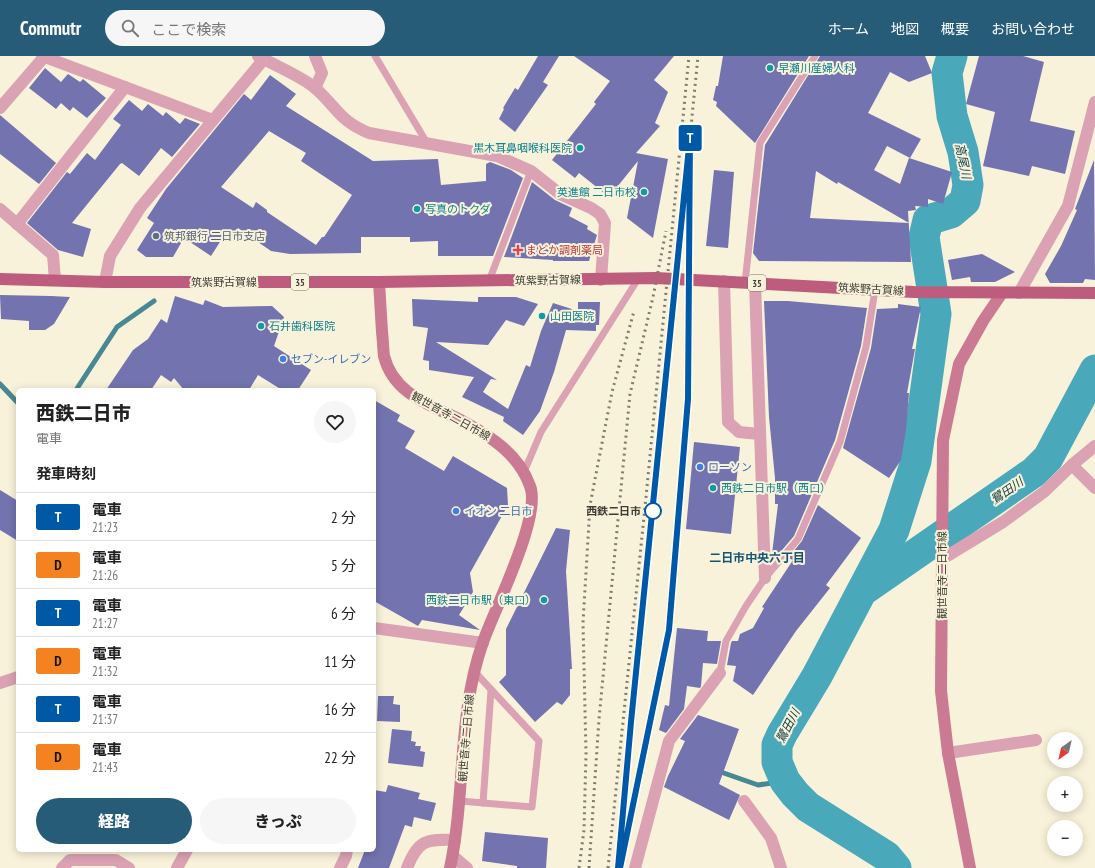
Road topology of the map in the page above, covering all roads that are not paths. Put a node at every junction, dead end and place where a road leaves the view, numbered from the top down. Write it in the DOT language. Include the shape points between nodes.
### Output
graph roads {
  1 [pos="43,56"];
  2 [pos="315,56"];
  3 [pos="375,56"];
  4 [pos="815,56"];
  5 [pos="261,58"];
  6 [pos="125,87"];
  7 [pos="315,88"];
  8 [pos="1095,102"];
  9 [pos="0,108"];
  10 [pos="213,120"];
  11 [pos="427,143"];
  12 [pos="531,171"];
  13 [pos="0,210"];
  14 [pos="17,224"];
  15 [pos="0,279"];
  16 [pos="638,279"];
  17 [pos="55,280"];
  18 [pos="601,280"];
  19 [pos="489,281"];
  20 [pos="105,282"];
  21 [pos="379,282"];
  22 [pos="724,282"];
  23 [pos="750,283"];
  24 [pos="875,290"];
  25 [pos="1019,292"];
  26 [pos="1095,293"];
  27 [pos="999,298"];
  28 [pos="760,434"];
  29 [pos="1095,446"];
  30 [pos="1072,466"];
  31 [pos="524,472"];
  32 [pos="1095,488"];
  33 [pos="942,558"];
  34 [pos="766,578"];
  35 [pos="376,628"];
  36 [pos="483,643"];
  37 [pos="474,671"];
  38 [pos="720,672"];
  39 [pos="16,678"];
  40 [pos="0,683"];
  41 [pos="492,690"];
  42 [pos="1036,740"];
  43 [pos="948,753"];
  44 [pos="460,800"];
  45 [pos="744,801"];
  46 [pos="483,803"];
  47 [pos="455,840"];
  48 [pos="186,852"];
  49 [pos="346,852"];
  50 [pos="452,862"];
  51 [pos="639,866"];
  52 [pos="62,868"];
  53 [pos="129,868"];
  54 [pos="177,868"];
  55 [pos="340,868"];
  56 [pos="407,868"];
  57 [pos="467,868"];
  58 [pos="780,868"];
  59 [pos="970,868"];
  1 -- 6 [label="street"];
  1 -- 9 [label="street"];
  2 -- 7 [label="street" via="322,73"];
  3 -- 11 [label="lane"];
  4 -- 23 [label="lane" via="760,143"];
  5 -- 7 [label="street"];
  5 -- 10 [label="street"];
  6 -- 10 [label="street"];
  6 -- 14 [label="street"];
  7 -- 11 [label="street" via="338,114 360,129"];
  8 -- 25 [label="street" via="1068,206"];
  10 -- 20 [label="street" via="140,208 110,256"];
  11 -- 12 [label="street" via="497,156"];
  12 -- 18 [label="street" via="560,194 600,214 605,223"];
  12 -- 19 [label="lane"];
  13 -- 14 [label="street"];
  14 -- 17 [label="street" via="54,255"];
  15 -- 17 [label="main road, 筑紫野古賀線 / 35"];
  16 -- 18 [label="main road, 筑紫野古賀線 / 35"];
  16 -- 22 [label="main road, 筑紫野古賀線 / 35"];
  16 -- 31 [label="lane" via="541,432"];
  17 -- 20 [label="main road, 筑紫野古賀線 / 35"];
  18 -- 19 [label="main road, 筑紫野古賀線 / 35"];
  19 -- 21 [label="main road, 筑紫野古賀線 / 35"];
  20 -- 21 [label="main road, 筑紫野古賀線 / 35"];
  21 -- 31 [label="main road, 観世音寺二日市線" via="384,356 399,384 422,402 464,422 500,445 514,457"];
  22 -- 23 [label="main road, 筑紫野古賀線 / 35"];
  22 -- 28 [label="street" via="728,422 739,432"];
  23 -- 24 [label="main road, 筑紫野古賀線 / 35"];
  23 -- 28 [label="street"];
  24 -- 27 [label="main road, 筑紫野古賀線 / 35" via="966,292"];
  24 -- 34 [label="lane" via="866,346 840,442 798,538"];
  25 -- 26 [label="main road, 筑紫野古賀線 / 35"];
  25 -- 27 [label="main road, 筑紫野古賀線 / 35"];
  27 -- 33 [label="main road, 観世音寺二日市線" via="959,364 943,440"];
  28 -- 34 [label="street"];
  29 -- 30 [label="street"];
  30 -- 32 [label="street"];
  30 -- 33 [label="street" via="1044,492 1003,522"];
  31 -- 36 [label="main road, 観世音寺二日市線" via="531,488 530,520"];
  33 -- 43 [label="main road, 観世音寺二日市線" via="941,691"];
  34 -- 38 [label="lane" via="726,641"];
  35 -- 36 [label="street"];
  36 -- 37 [label="main road, 観世音寺二日市線"];
  37 -- 41 [label="lane"];
  37 -- 44 [label="main road, 観世音寺二日市線" via="468,696"];
  38 -- 51 [label="street" via="669,741"];
  39 -- 40 [label="street"];
  41 -- 46 [label="lane"];
  41 -- 46 [label="lane" via="538,741 532,808"];
  42 -- 43 [label="street"];
  43 -- 59 [label="main road, 観世音寺二日市線"];
  44 -- 46 [label="lane"];
  44 -- 47 [label="main road, 観世音寺二日市線"];
  45 -- 58 [label="street" via="771,838"];
  47 -- 50 [label="main road, 観世音寺二日市線"];
  47 -- 56 [label="street" via="434,839 426,842 416,849"];
  48 -- 54 [label="street"];
  49 -- 55 [label="street"];
  50 -- 57 [label="street"];
  52 -- 53 [label="street" via="70,860 116,860"];
}
